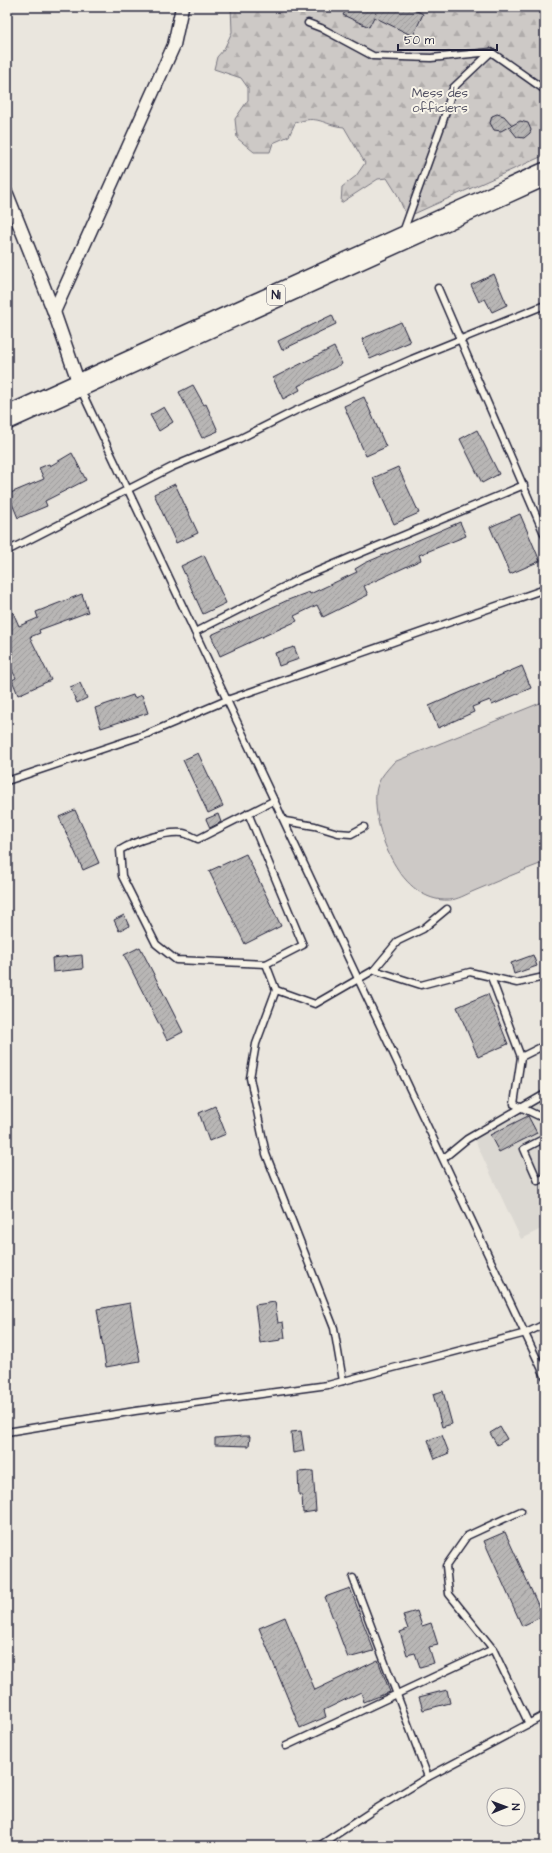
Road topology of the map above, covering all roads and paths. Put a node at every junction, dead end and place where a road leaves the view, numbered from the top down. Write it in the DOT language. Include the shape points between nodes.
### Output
graph roads {
  1 [pos="182,7"];
  2 [pos="308,23"];
  3 [pos="491,52"];
  4 [pos="545,90"];
  5 [pos="545,174"];
  6 [pos="7,194"];
  7 [pos="400,239"];
  8 [pos="438,288"];
  9 [pos="545,305"];
  10 [pos="54,312"];
  11 [pos="462,340"];
  12 [pos="79,384"];
  13 [pos="7,418"];
  14 [pos="524,485"];
  15 [pos="129,490"];
  16 [pos="545,536"];
  17 [pos="7,552"];
  18 [pos="545,589"];
  19 [pos="195,632"];
  20 [pos="227,700"];
  21 [pos="7,781"];
  22 [pos="275,800"];
  23 [pos="248,813"];
  24 [pos="285,821"];
  25 [pos="364,827"];
  26 [pos="447,909"];
  27 [pos="266,964"];
  28 [pos="374,970"];
  29 [pos="491,977"];
  30 [pos="359,978"];
  31 [pos="545,978"];
  32 [pos="276,990"];
  33 [pos="545,1045"];
  34 [pos="521,1057"];
  35 [pos="545,1094"];
  36 [pos="522,1108"];
  37 [pos="545,1119"];
  38 [pos="545,1138"];
  39 [pos="444,1158"];
  40 [pos="545,1177"];
  41 [pos="545,1324"];
  42 [pos="526,1333"];
  43 [pos="545,1376"];
  44 [pos="343,1381"];
  45 [pos="7,1432"];
  46 [pos="521,1511"];
  47 [pos="353,1578"];
  48 [pos="493,1648"];
  49 [pos="397,1694"];
  50 [pos="545,1715"];
  51 [pos="529,1724"];
  52 [pos="286,1746"];
  53 [pos="428,1777"];
  54 [pos="319,1846"];
  1 -- 10 [label="street" via="174,45"];
  2 -- 3 [label="lane" via="373,56 431,58"];
  3 -- 4 [label="lane"];
  3 -- 7 [label="lane" via="453,88"];
  5 -- 7 [label="highway, N1"];
  6 -- 10 [label="street"];
  7 -- 12 [label="highway, N1"];
  8 -- 11 [label="lane"];
  9 -- 11 [label="lane"];
  10 -- 12 [label="street"];
  11 -- 14 [label="lane"];
  11 -- 15 [label="lane" via="348,387 239,439 172,467"];
  12 -- 13 [label="highway, N1"];
  12 -- 15 [label="lane"];
  14 -- 16 [label="lane"];
  14 -- 19 [label="lane" via="301,578"];
  15 -- 17 [label="lane"];
  15 -- 19 [label="lane"];
  18 -- 20 [label="lane"];
  19 -- 20 [label="lane"];
  20 -- 21 [label="lane" via="147,734"];
  20 -- 22 [label="lane"];
  22 -- 23 [label="lane"];
  22 -- 24 [label="lane"];
  23 -- 27 [label="lane" via="303,945"];
  23 -- 27 [label="lane" via="198,838 183,833 156,836 129,845 120,850 122,876 156,944 176,960"];
  24 -- 25 [label="lane" via="351,834"];
  24 -- 30 [label="lane"];
  26 -- 28 [label="lane" via="423,929 398,941"];
  27 -- 32 [label="lane"];
  28 -- 29 [label="lane" via="421,985 470,972"];
  28 -- 30 [label="lane"];
  29 -- 31 [label="lane" via="517,983"];
  29 -- 34 [label="lane"];
  30 -- 32 [label="lane" via="314,1004"];
  30 -- 39 [label="lane"];
  32 -- 44 [label="lane" via="256,1044 250,1078 266,1154 334,1328"];
  33 -- 34 [label="lane"];
  34 -- 36 [label="lane" via="514,1104"];
  35 -- 36 [label="lane"];
  36 -- 37 [label="lane"];
  36 -- 39 [label="lane" via="467,1140"];
  38 -- 40 [label="lane" via="524,1149 538,1180"];
  39 -- 42 [label="lane"];
  41 -- 42 [label="lane"];
  42 -- 43 [label="lane"];
  42 -- 44 [label="lane"];
  44 -- 45 [label="lane"];
  46 -- 48 [label="lane" via="467,1536 446,1566 450,1594"];
  47 -- 49 [label="lane"];
  48 -- 49 [label="lane"];
  48 -- 51 [label="lane"];
  49 -- 52 [label="lane"];
  49 -- 53 [label="lane"];
  50 -- 51 [label="lane"];
  51 -- 53 [label="lane"];
  53 -- 54 [label="lane"];
}
